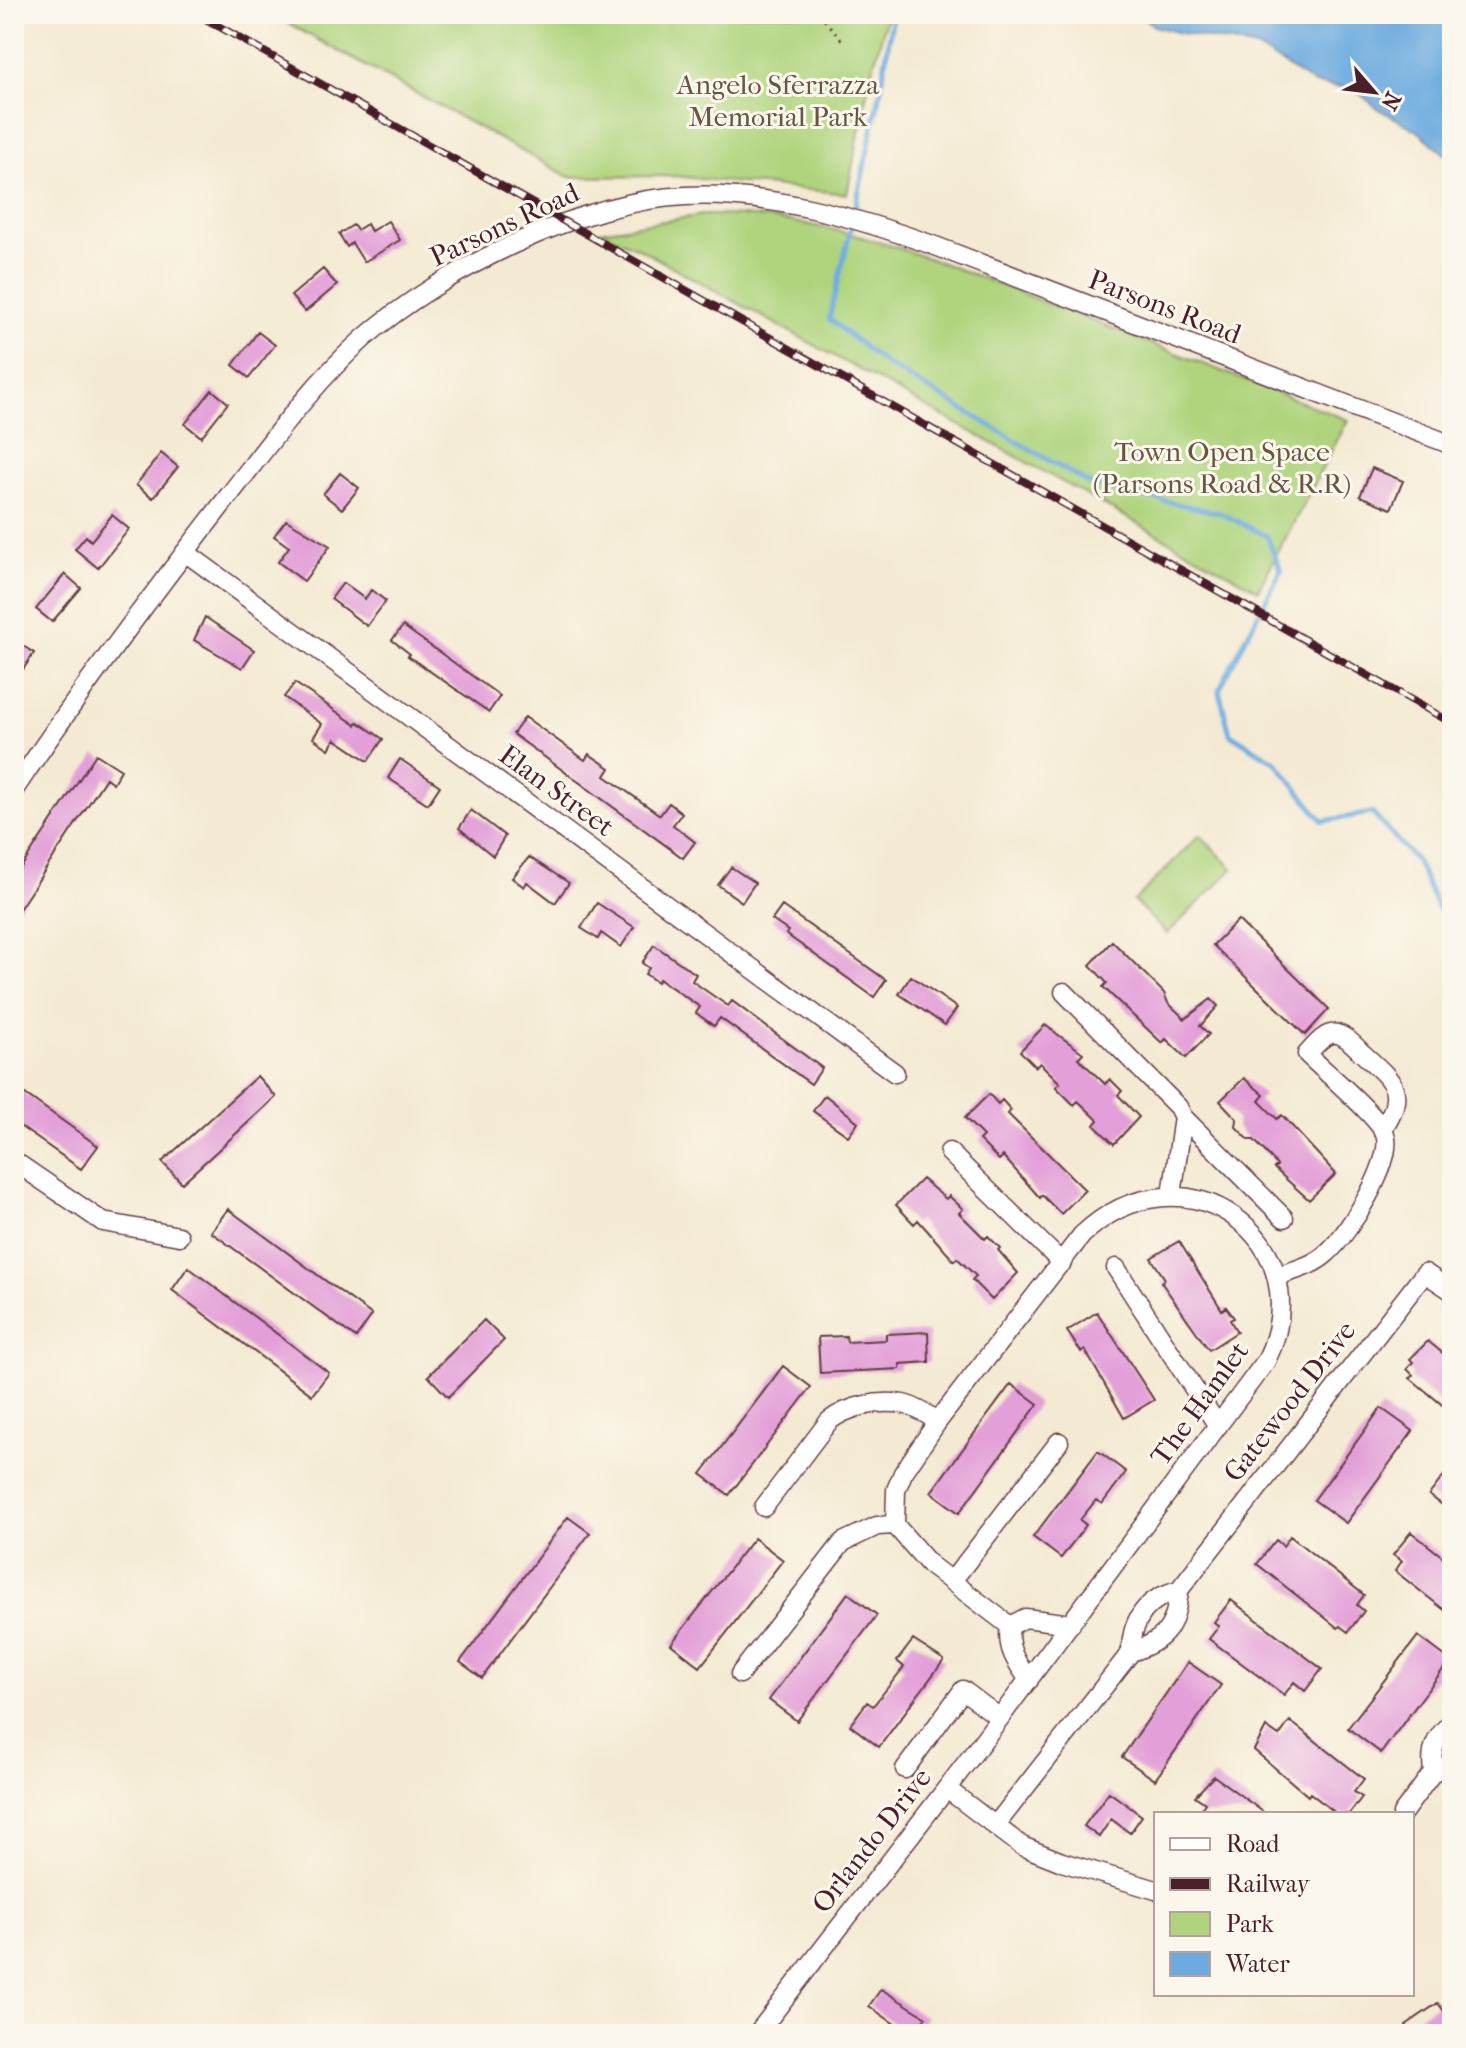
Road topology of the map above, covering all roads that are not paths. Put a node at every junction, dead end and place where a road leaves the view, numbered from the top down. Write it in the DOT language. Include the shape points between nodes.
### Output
graph roads {
  1 [pos="1452,445"];
  2 [pos="185,552"];
  3 [pos="14,790"];
  4 [pos="1064,992"];
  5 [pos="895,1073"];
  6 [pos="1183,1117"];
  7 [pos="1382,1130"];
  8 [pos="949,1152"];
  9 [pos="14,1161"];
  10 [pos="1172,1195"];
  11 [pos="1284,1218"];
  12 [pos="179,1236"];
  13 [pos="1062,1263"];
  14 [pos="1116,1268"];
  15 [pos="1277,1276"];
  16 [pos="1452,1291"];
  17 [pos="938,1421"];
  18 [pos="1218,1426"];
  19 [pos="1059,1442"];
  20 [pos="764,1507"];
  21 [pos="895,1525"];
  22 [pos="952,1581"];
  23 [pos="1179,1590"];
  24 [pos="1071,1624"];
  25 [pos="1010,1626"];
  26 [pos="1131,1652"];
  27 [pos="740,1674"];
  28 [pos="1029,1680"];
  29 [pos="1000,1718"];
  30 [pos="1452,1722"];
  31 [pos="1452,1763"];
  32 [pos="905,1769"];
  33 [pos="1433,1772"];
  34 [pos="947,1789"];
  35 [pos="1403,1812"];
  36 [pos="995,1826"];
  37 [pos="1154,1889"];
  38 [pos="757,2034"];
  1 -- 2 [label="street, Parsons Road" via="865,222 722,197 663,198 590,212 504,251 401,308 346,355"];
  2 -- 3 [label="street, Parsons Road" via="92,672"];
  2 -- 5 [label="street, Elan Street"];
  4 -- 6 [label="street"];
  6 -- 10 [label="street"];
  6 -- 11 [label="street"];
  7 -- 7 [label="street" via="1397,1097 1392,1080 1350,1041 1326,1035 1307,1054"];
  7 -- 15 [label="street" via="1386,1158 1329,1252"];
  8 -- 13 [label="street"];
  9 -- 12 [label="street" via="103,1222"];
  10 -- 13 [label="street, The Hamlet" via="1145,1197 1112,1210 1082,1235"];
  10 -- 15 [label="street, The Hamlet" via="1227,1212 1262,1246"];
  13 -- 17 [label="street, The Hamlet"];
  14 -- 18 [label="street"];
  15 -- 18 [label="street, The Hamlet" via="1280,1309 1273,1346"];
  16 -- 23 [label="street, Gatewood Drive" via="1425,1273"];
  17 -- 20 [label="street" via="903,1404 840,1413"];
  17 -- 21 [label="street, The Hamlet" via="903,1473 896,1490"];
  18 -- 24 [label="street, The Hamlet"];
  19 -- 22 [label="street"];
  21 -- 22 [label="street"];
  21 -- 27 [label="street" via="877,1526 843,1542"];
  22 -- 25 [label="street"];
  23 -- 26 [label="street, Gatewood Drive" via="1177,1615 1168,1631 1151,1646"];
  23 -- 26 [label="street, Gatewood Drive" via="1159,1595 1144,1610 1131,1631"];
  24 -- 25 [label="street" via="1025,1618"];
  24 -- 28 [label="street, The Hamlet"];
  25 -- 28 [label="street" via="1008,1641"];
  26 -- 36 [label="street, Gatewood Drive"];
  28 -- 29 [label="street, Orlando Drive"];
  29 -- 32 [label="street" via="963,1690"];
  29 -- 34 [label="street, Orlando Drive"];
  30 -- 33 [label="street" via="1431,1752"];
  31 -- 33 [label="street"];
  33 -- 35 [label="street"];
  34 -- 36 [label="street"];
  34 -- 38 [label="street, Orlando Drive"];
  36 -- 37 [label="street" via="1022,1846 1062,1862"];
}
